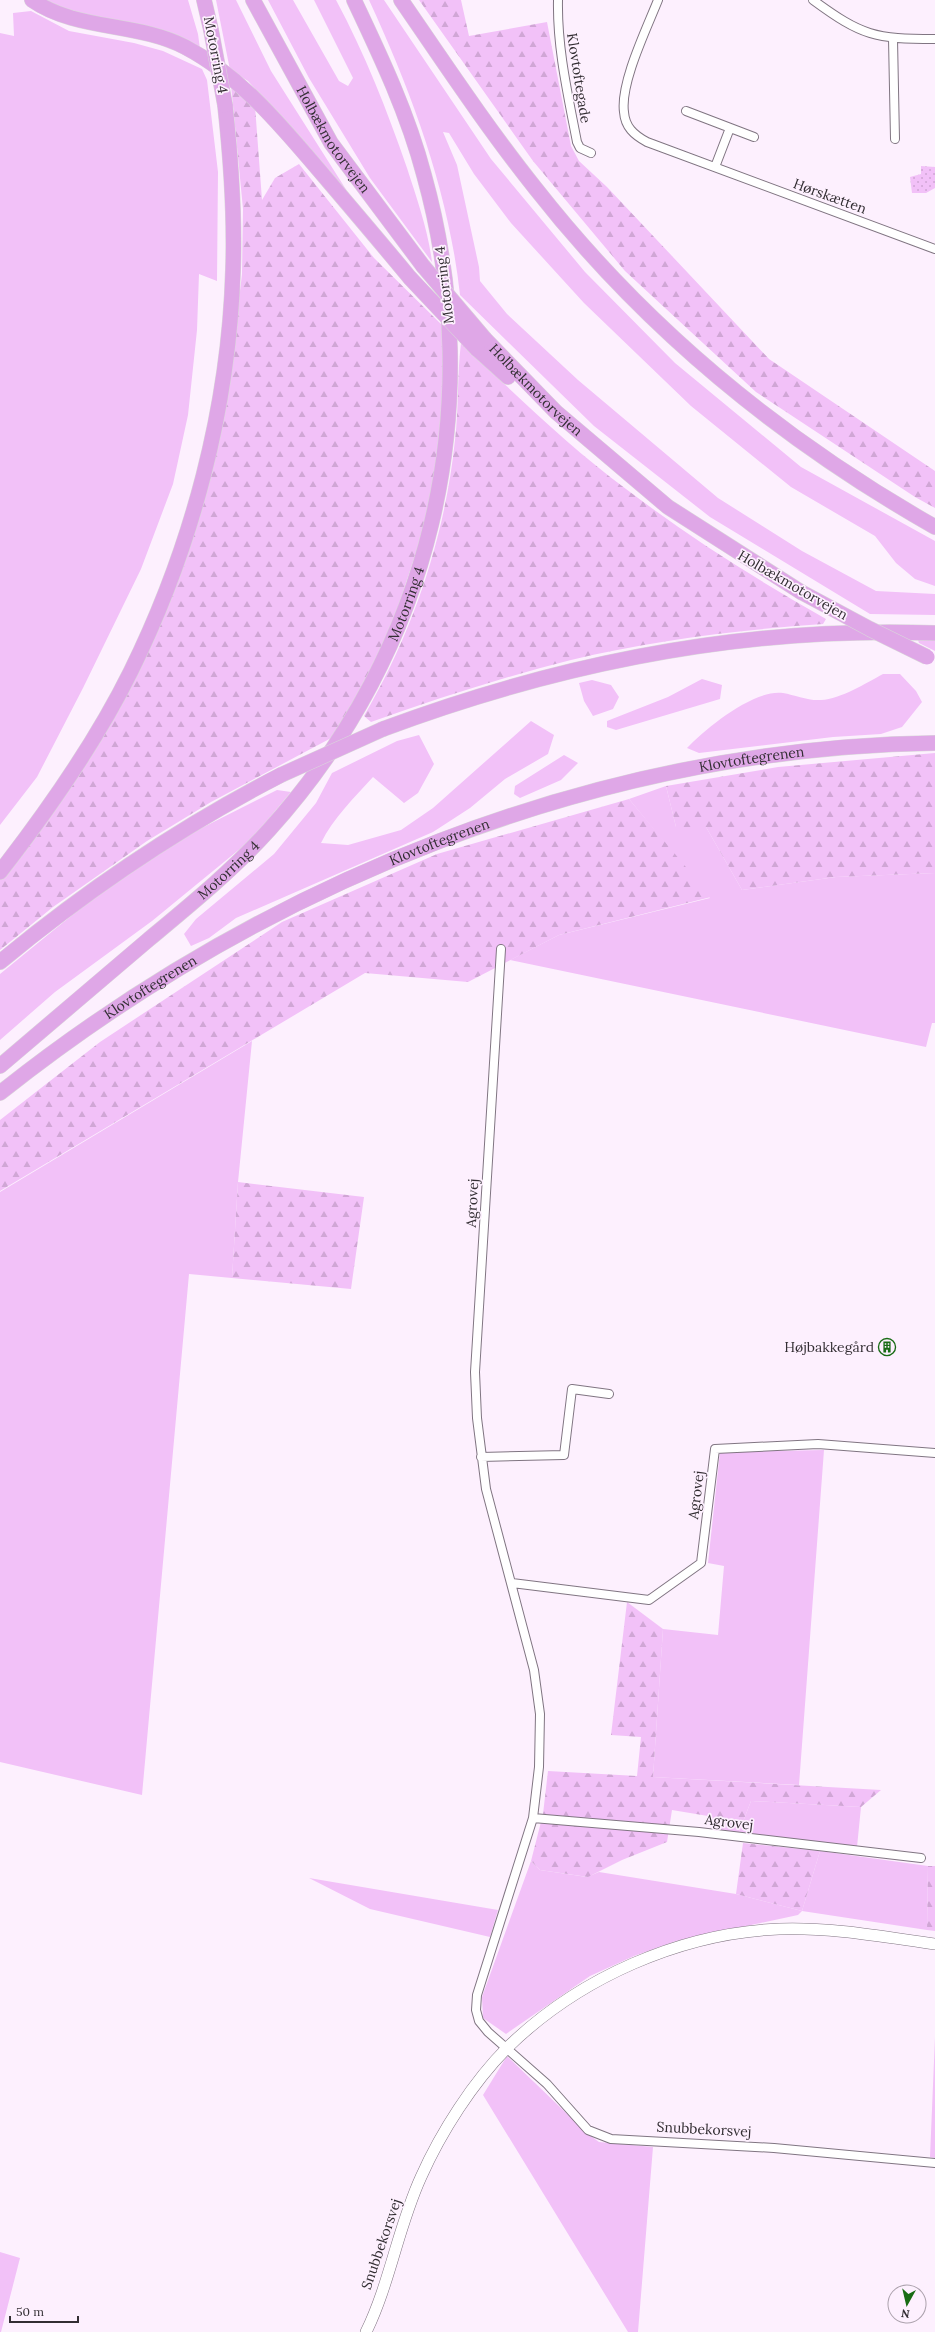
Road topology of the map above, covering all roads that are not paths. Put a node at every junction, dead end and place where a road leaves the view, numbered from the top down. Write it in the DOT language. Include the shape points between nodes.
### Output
graph roads {
  1 [pos="32,0"];
  2 [pos="204,0"];
  3 [pos="253,0"];
  4 [pos="354,0"];
  5 [pos="401,0"];
  6 [pos="558,0"];
  7 [pos="658,0"];
  8 [pos="813,0"];
  9 [pos="894,39"];
  10 [pos="935,39"];
  11 [pos="686,111"];
  12 [pos="730,128"];
  13 [pos="754,137"];
  14 [pos="895,139"];
  15 [pos="591,153"];
  16 [pos="715,167"];
  17 [pos="935,249"];
  18 [pos="481,344"];
  19 [pos="935,527"];
  20 [pos="935,633"];
  21 [pos="931,659"];
  22 [pos="935,743"];
  23 [pos="0,872"];
  24 [pos="500,949"];
  25 [pos="0,962"];
  26 [pos="0,1066"];
  27 [pos="0,1093"];
  28 [pos="609,1394"];
  29 [pos="935,1453"];
  30 [pos="481,1457"];
  31 [pos="512,1583"];
  32 [pos="533,1818"];
  33 [pos="921,1858"];
  34 [pos="935,1944"];
  35 [pos="508,2048"];
  36 [pos="935,2163"];
  37 [pos="366,2332"];
  1 -- 18 [label="highway, bridge" via="68,16 173,41 235,80 294,141 410,278"];
  2 -- 23 [label="highway, Motorring 4, bridge" via="225,105 232,170 234,229 227,343 213,437 189,526 166,592 130,672 75,768"];
  3 -- 18 [label="highway, Holbækmotorvejen, bridge" via="331,143"];
  4 -- 26 [label="highway, Motorring 4" via="396,94 424,174 436,227 449,317 450,381 440,486 428,542 410,598 394,640 350,723 315,775 269,830 185,910"];
  5 -- 19 [label="highway" via="495,137 536,190 576,238 647,312 725,384 804,444 872,490"];
  6 -- 15 [label="street, Klovtoftegade" via="564,72 577,142 580,148"];
  7 -- 16 [label="street, Hørskætten" via="631,70 624,99 627,123 631,132 647,142"];
  8 -- 9 [label="street" via="852,27 872,35"];
  9 -- 10 [label="street"];
  9 -- 14 [label="street"];
  11 -- 12 [label="street"];
  12 -- 13 [label="street"];
  12 -- 16 [label="street"];
  16 -- 17 [label="street, Hørskætten"];
  18 -- 21 [label="highway, Holbækmotorvejen, bridge" via="580,443 622,469 668,507 801,592"];
  20 -- 25 [label="highway, bridge" via="789,635 649,653 513,685 441,707 383,729 281,776 184,829 52,919"];
  22 -- 27 [label="highway, Klovtoftegrenen" via="806,752 655,776 522,812 431,844 327,889 218,946 123,1005"];
  24 -- 30 [label="street, Agrovej" via="475,1372"];
  28 -- 30 [label="street" via="572,1389 564,1455"];
  29 -- 31 [label="street, Agrovej" via="818,1444 715,1449 701,1563 649,1600"];
  30 -- 31 [label="street, Agrovej" via="486,1488"];
  31 -- 32 [label="street, Agrovej" via="534,1670 540,1714 539,1767"];
  32 -- 33 [label="street, Agrovej" via="699,1832"];
  32 -- 35 [label="street, Agrovej" via="478,1996 476,2010 479,2021 488,2032"];
  34 -- 35 [label="street, Snubbekorsvej" via="827,1930 779,1929 725,1935 637,1962 592,1984 553,2010"];
  35 -- 36 [label="street, Snubbekorsvej" via="547,2084 588,2130 611,2139 774,2148"];
  35 -- 37 [label="street, Snubbekorsvej" via="467,2096 439,2140 404,2221"];
}
